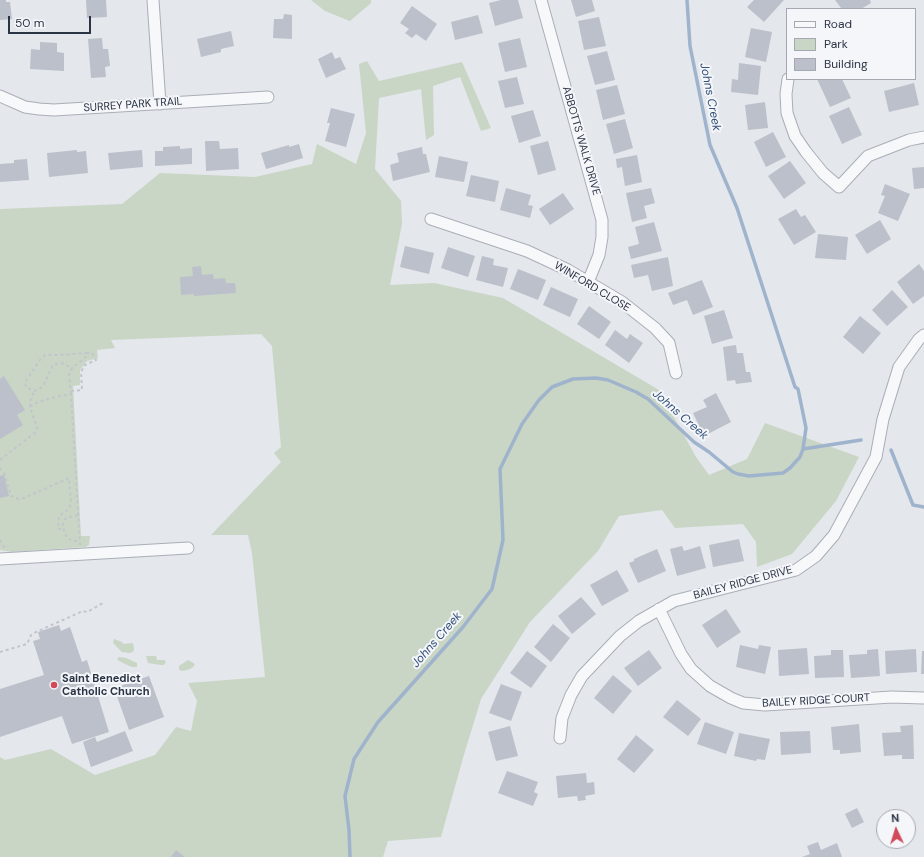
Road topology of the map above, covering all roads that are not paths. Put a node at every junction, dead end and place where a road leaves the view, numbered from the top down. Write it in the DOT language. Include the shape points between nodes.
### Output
graph roads {
  1 [pos="153,0"];
  2 [pos="541,0"];
  3 [pos="788,80"];
  4 [pos="0,96"];
  5 [pos="268,97"];
  6 [pos="160,104"];
  7 [pos="924,137"];
  8 [pos="431,219"];
  9 [pos="588,282"];
  10 [pos="924,335"];
  11 [pos="676,373"];
  12 [pos="188,548"];
  13 [pos="2,554"];
  14 [pos="659,609"];
  15 [pos="924,698"];
  16 [pos="560,738"];
  1 -- 6 [label="street"];
  2 -- 9 [label="street, ABBOTTS WALK DRIVE" via="602,220 599,255"];
  3 -- 7 [label="street" via="787,114 795,136 839,188 868,156"];
  4 -- 6 [label="street, SURREY PARK TRAIL" via="39,110"];
  5 -- 6 [label="street, SURREY PARK TRAIL"];
  8 -- 9 [label="street, WINFORD CLOSE" via="527,251"];
  9 -- 11 [label="street, WINFORD CLOSE" via="622,302 669,343"];
  10 -- 14 [label="street, BAILEY RIDGE DRIVE" via="899,367 883,419 876,457 834,535 816,556 796,570 674,601"];
  12 -- 13 [label="street"];
  14 -- 15 [label="street, BAILEY RIDGE COURT" via="691,669 710,686 731,698 765,705"];
  14 -- 16 [label="street, BAILEY RIDGE DRIVE" via="620,636 582,676 562,718"];
}
